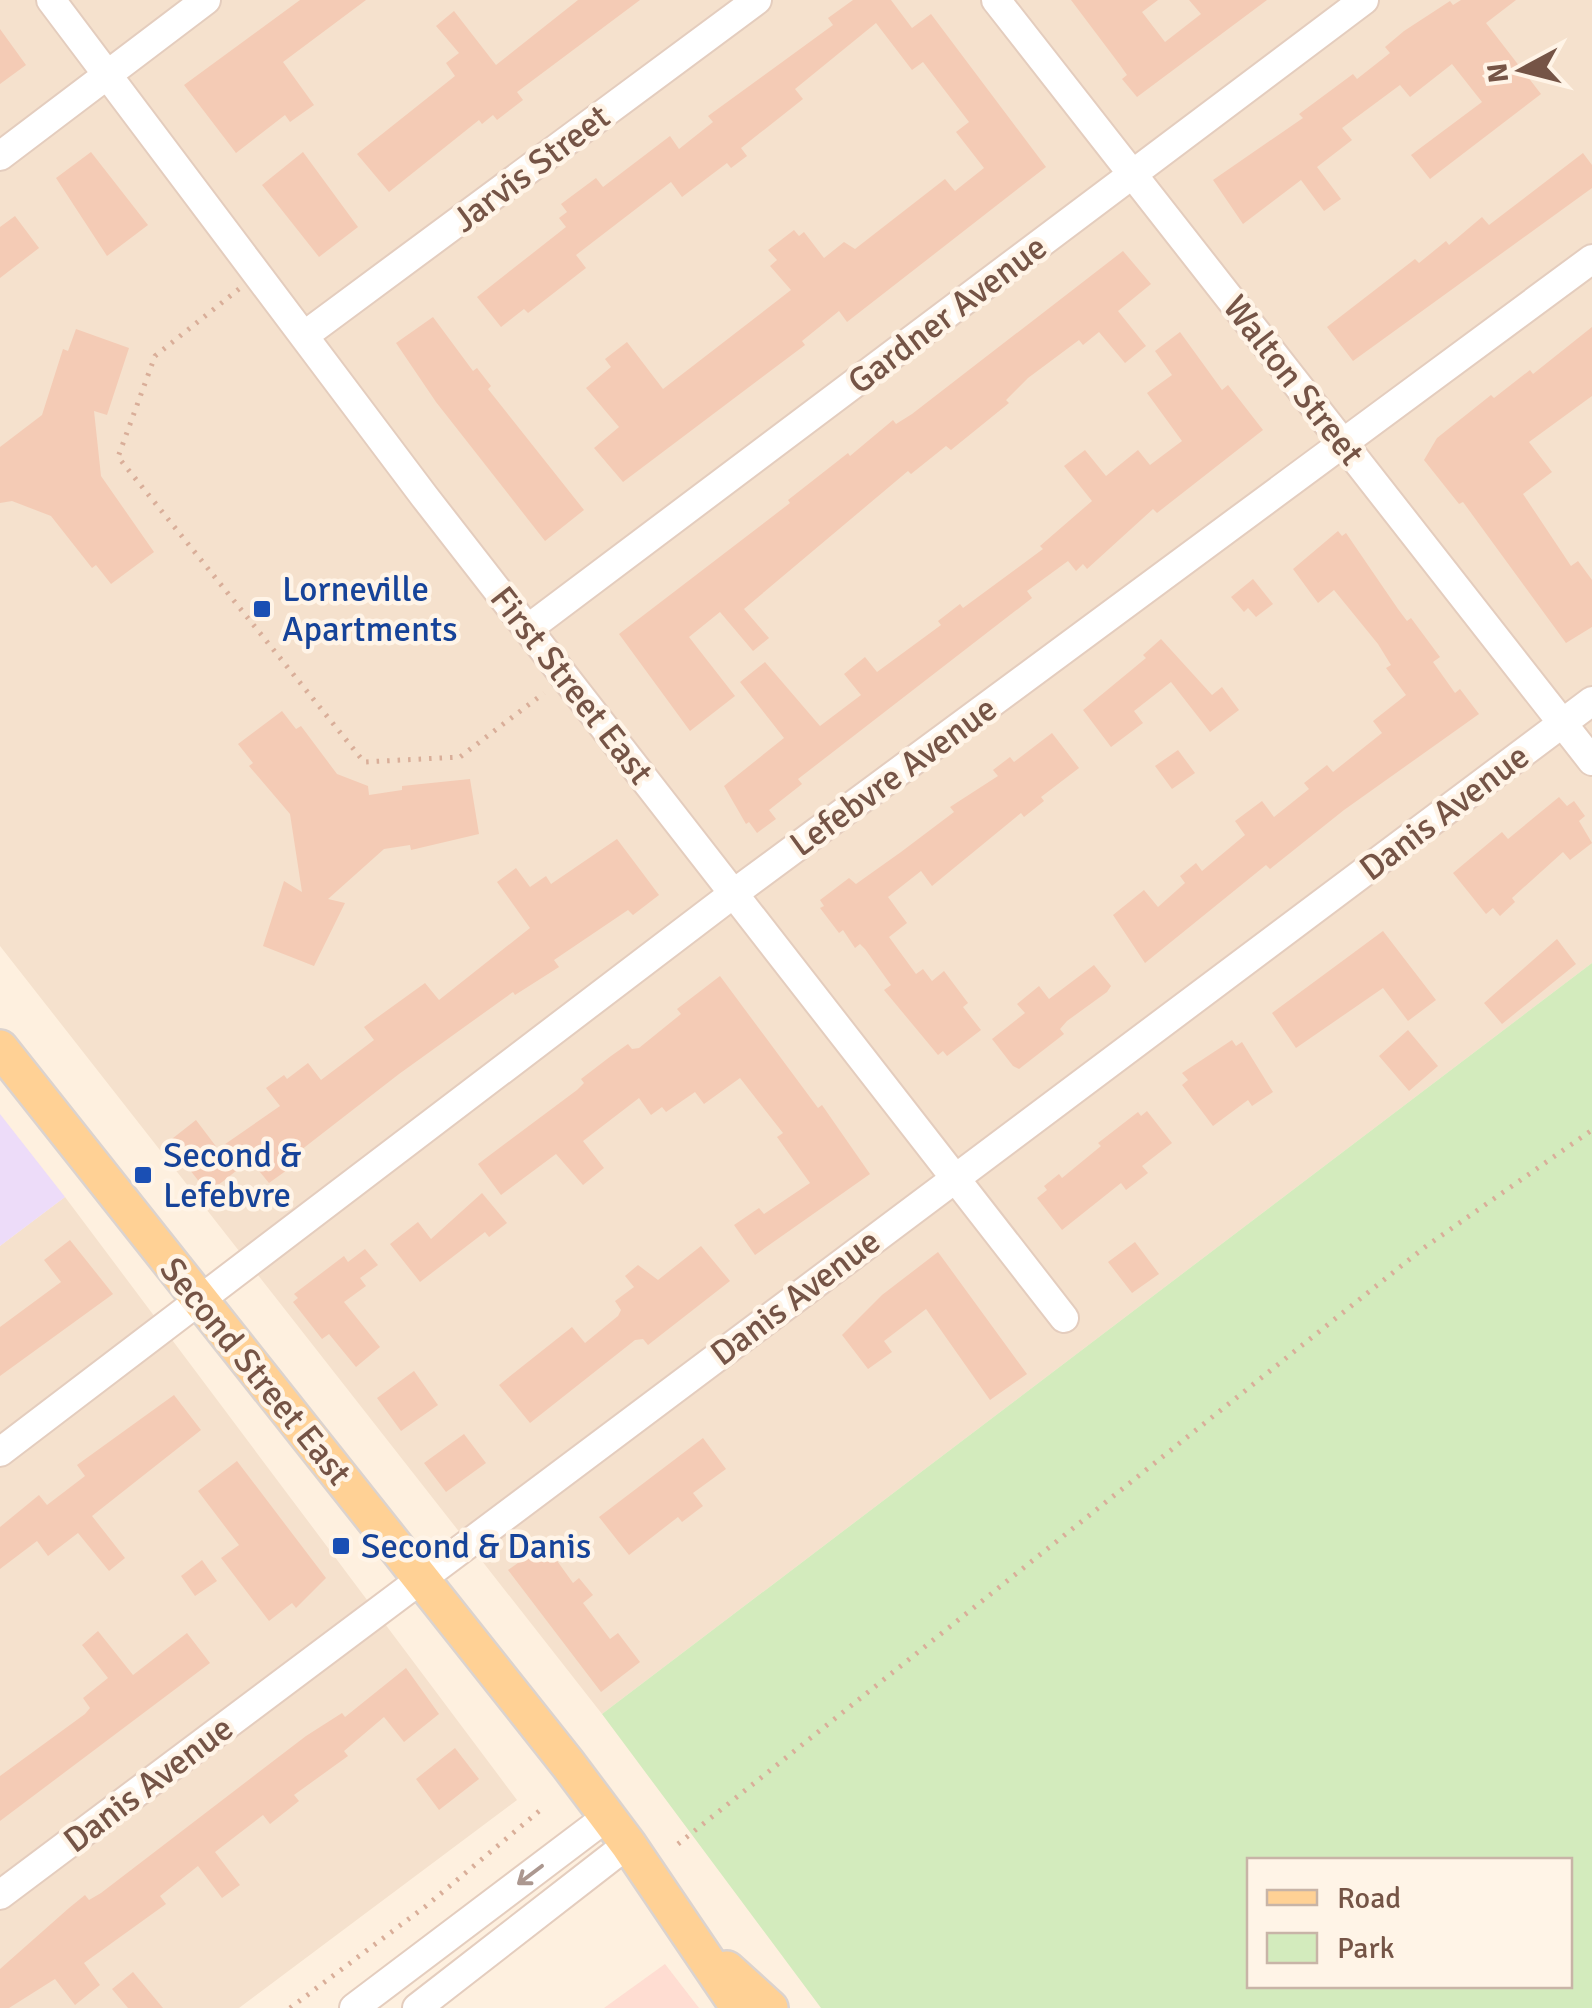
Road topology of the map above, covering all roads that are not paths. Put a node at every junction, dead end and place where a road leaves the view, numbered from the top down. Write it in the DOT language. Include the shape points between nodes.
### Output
graph roads {
  1 [pos="50,0"];
  2 [pos="206,0"];
  3 [pos="757,0"];
  4 [pos="996,0"];
  5 [pos="1364,0"];
  6 [pos="107,75"];
  7 [pos="0,156"];
  8 [pos="1133,174"];
  9 [pos="1592,259"];
  10 [pos="305,335"];
  11 [pos="1344,445"];
  12 [pos="530,628"];
  13 [pos="1592,701"];
  14 [pos="1562,724"];
  15 [pos="1592,761"];
  16 [pos="733,894"];
  17 [pos="0,1048"];
  18 [pos="954,1178"];
  19 [pos="201,1302"];
  20 [pos="1064,1318"];
  21 [pos="0,1452"];
  22 [pos="422,1577"];
  23 [pos="618,1830"];
  24 [pos="0,1896"];
  25 [pos="690,1935"];
  26 [pos="354,2008"];
  27 [pos="417,2008"];
  28 [pos="739,2008"];
  29 [pos="770,2008"];
  1 -- 6 [label="street, First Street East"];
  2 -- 6 [label="street"];
  3 -- 10 [label="street, Jarvis Street"];
  4 -- 8 [label="street, Walton Street"];
  5 -- 8 [label="street, Gardner Avenue"];
  6 -- 7 [label="street"];
  6 -- 10 [label="street, First Street East"];
  8 -- 11 [label="street, Walton Street"];
  8 -- 12 [label="street, Gardner Avenue"];
  9 -- 11 [label="street, Lefebvre Avenue"];
  10 -- 12 [label="street, First Street East"];
  11 -- 14 [label="street, Walton Street"];
  11 -- 16 [label="street, Lefebvre Avenue"];
  12 -- 16 [label="street, First Street East"];
  13 -- 14 [label="street, Danis Avenue"];
  14 -- 15 [label="street, Walton Street"];
  14 -- 18 [label="street, Danis Avenue"];
  16 -- 18 [label="street, First Street East"];
  16 -- 19 [label="street, Lefebvre Avenue"];
  17 -- 19 [label="main road, Second Street East"];
  18 -- 20 [label="street, First Street East"];
  18 -- 22 [label="street, Danis Avenue"];
  19 -- 21 [label="street, Lefebvre Avenue"];
  19 -- 22 [label="main road, Second Street East"];
  22 -- 23 [label="main road, Second Street East"];
  22 -- 24 [label="street, Danis Avenue"];
  23 -- 25 [label="main road, Second Street East"];
  23 -- 26 [label="street, one-way"];
  23 -- 27 [label="street"];
  25 -- 28 [label="main road, Second Street East"];
  25 -- 29 [label="main road, Second Street East"];
}
